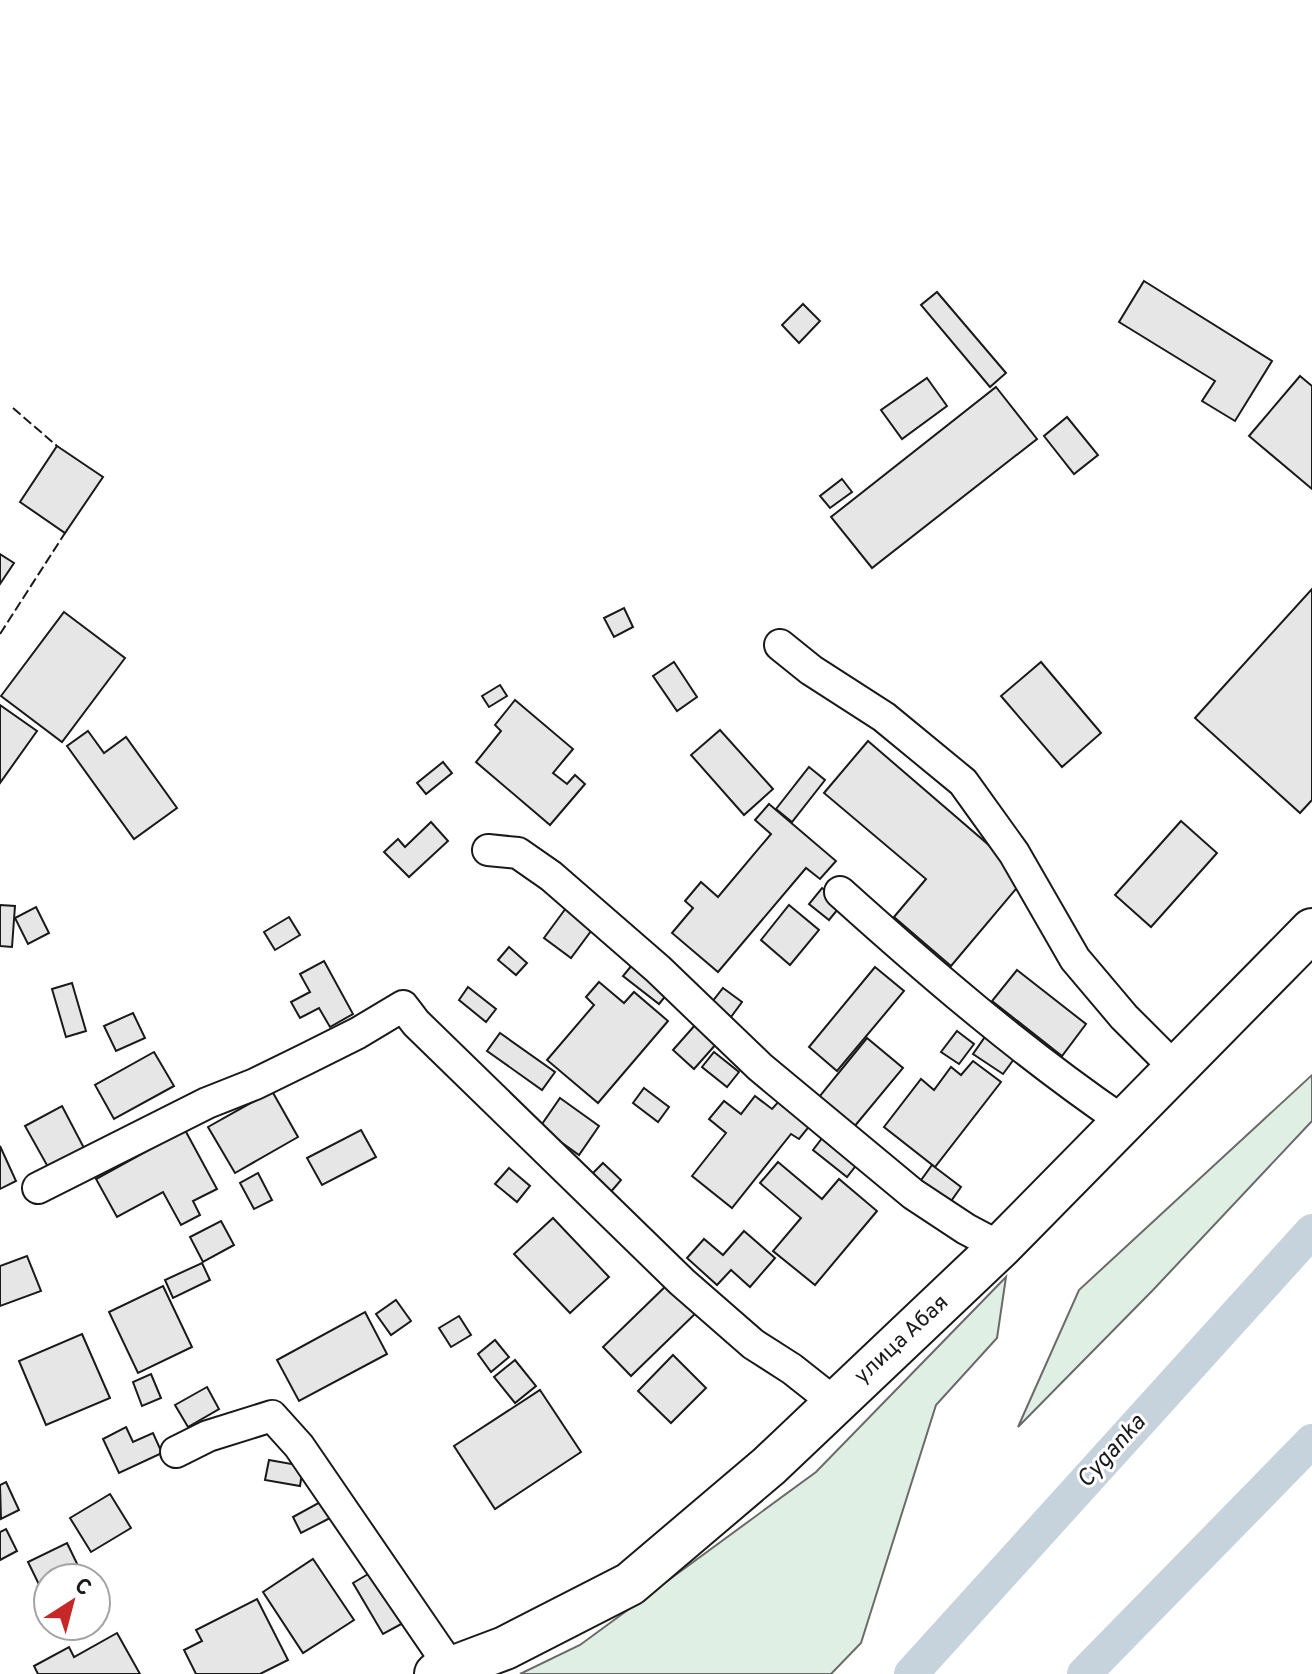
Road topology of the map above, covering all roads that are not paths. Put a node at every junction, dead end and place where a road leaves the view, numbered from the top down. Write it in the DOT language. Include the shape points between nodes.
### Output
graph roads {
  1 [pos="780,645"];
  2 [pos="488,850"];
  3 [pos="840,892"];
  4 [pos="1312,930"];
  5 [pos="1176,1069"];
  6 [pos="1124,1122"];
  7 [pos="38,1188"];
  8 [pos="1000,1247"];
  9 [pos="835,1403"];
  10 [pos="176,1452"];
  11 [pos="444,1671"];
  1 -- 5 [label="street" via="884,717 963,782 1014,853 1075,959"];
  2 -- 8 [label="street" via="518,853 551,876 760,1067 913,1194"];
  3 -- 6 [label="street" via="1015,1043"];
  4 -- 5 [label="street, улица Абая"];
  5 -- 6 [label="street, улица Абая"];
  6 -- 8 [label="street, улица Абая"];
  7 -- 9 [label="street" via="318,1053 403,1006 682,1282 753,1344"];
  8 -- 9 [label="street, улица Абая"];
  9 -- 11 [label="street, улица Абая" via="630,1584 505,1648"];
  10 -- 11 [label="street" via="272,1416 299,1446"];
}
